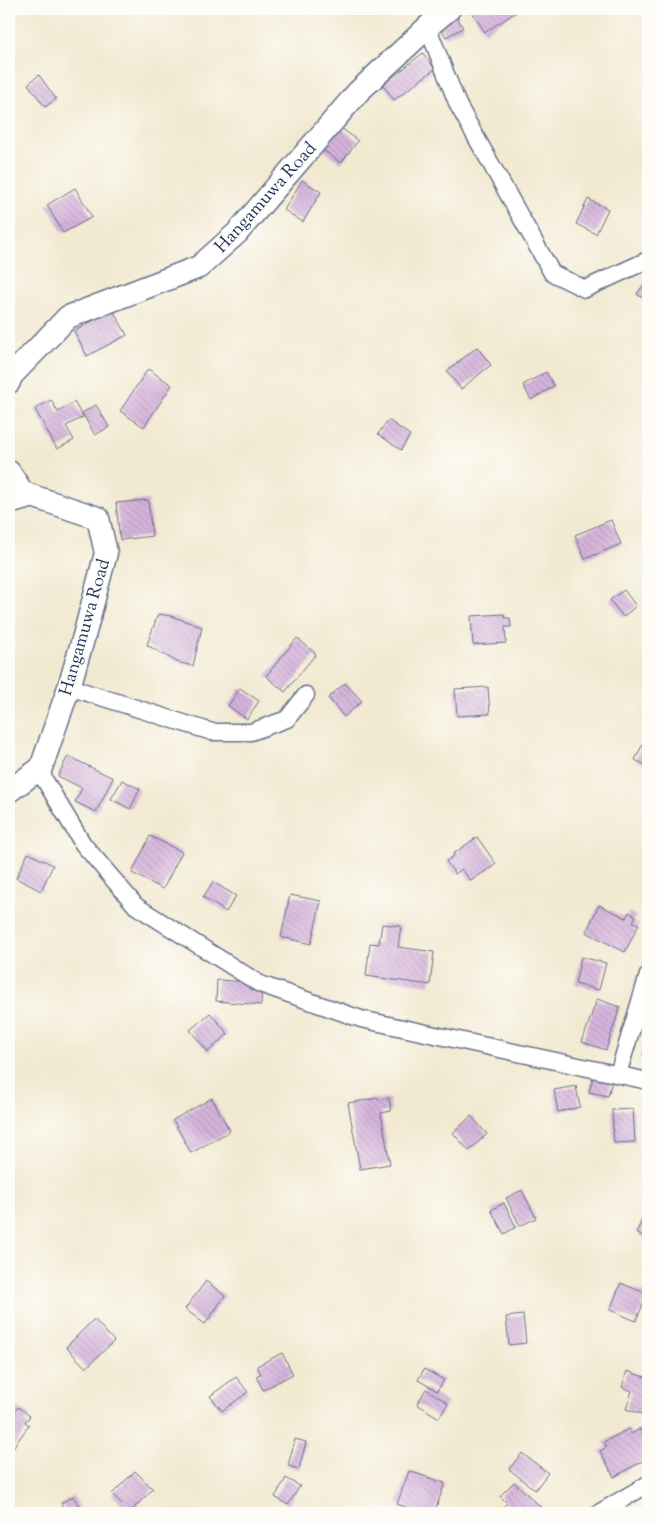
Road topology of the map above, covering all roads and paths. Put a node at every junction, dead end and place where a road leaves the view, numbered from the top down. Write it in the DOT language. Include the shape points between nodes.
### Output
graph roads {
  1 [pos="449,9"];
  2 [pos="432,23"];
  3 [pos="648,260"];
  4 [pos="9,382"];
  5 [pos="9,472"];
  6 [pos="37,498"];
  7 [pos="9,506"];
  8 [pos="69,687"];
  9 [pos="306,695"];
  10 [pos="41,768"];
  11 [pos="9,791"];
  12 [pos="648,975"];
  13 [pos="618,1074"];
  14 [pos="648,1081"];
  15 [pos="648,1484"];
  16 [pos="599,1513"];
  1 -- 2 [label="street, Hangamuwa Road"];
  2 -- 3 [label="street" via="429,31 458,106 552,273 585,289"];
  2 -- 4 [label="street, Hangamuwa Road" via="358,92 237,233 199,267 68,317 11,376"];
  5 -- 6 [label="street, Hangamuwa Road" via="23,493"];
  6 -- 7 [label="street"];
  6 -- 8 [label="street, Hangamuwa Road" via="98,518 106,554"];
  8 -- 9 [label="street" via="212,732 251,732 287,719"];
  8 -- 10 [label="street, Hangamuwa Road"];
  10 -- 11 [label="street"];
  10 -- 13 [label="street" via="44,779 84,844 136,906 260,984 361,1019"];
  12 -- 13 [label="street"];
  13 -- 14 [label="street"];
  15 -- 16 [label="street"];
}
